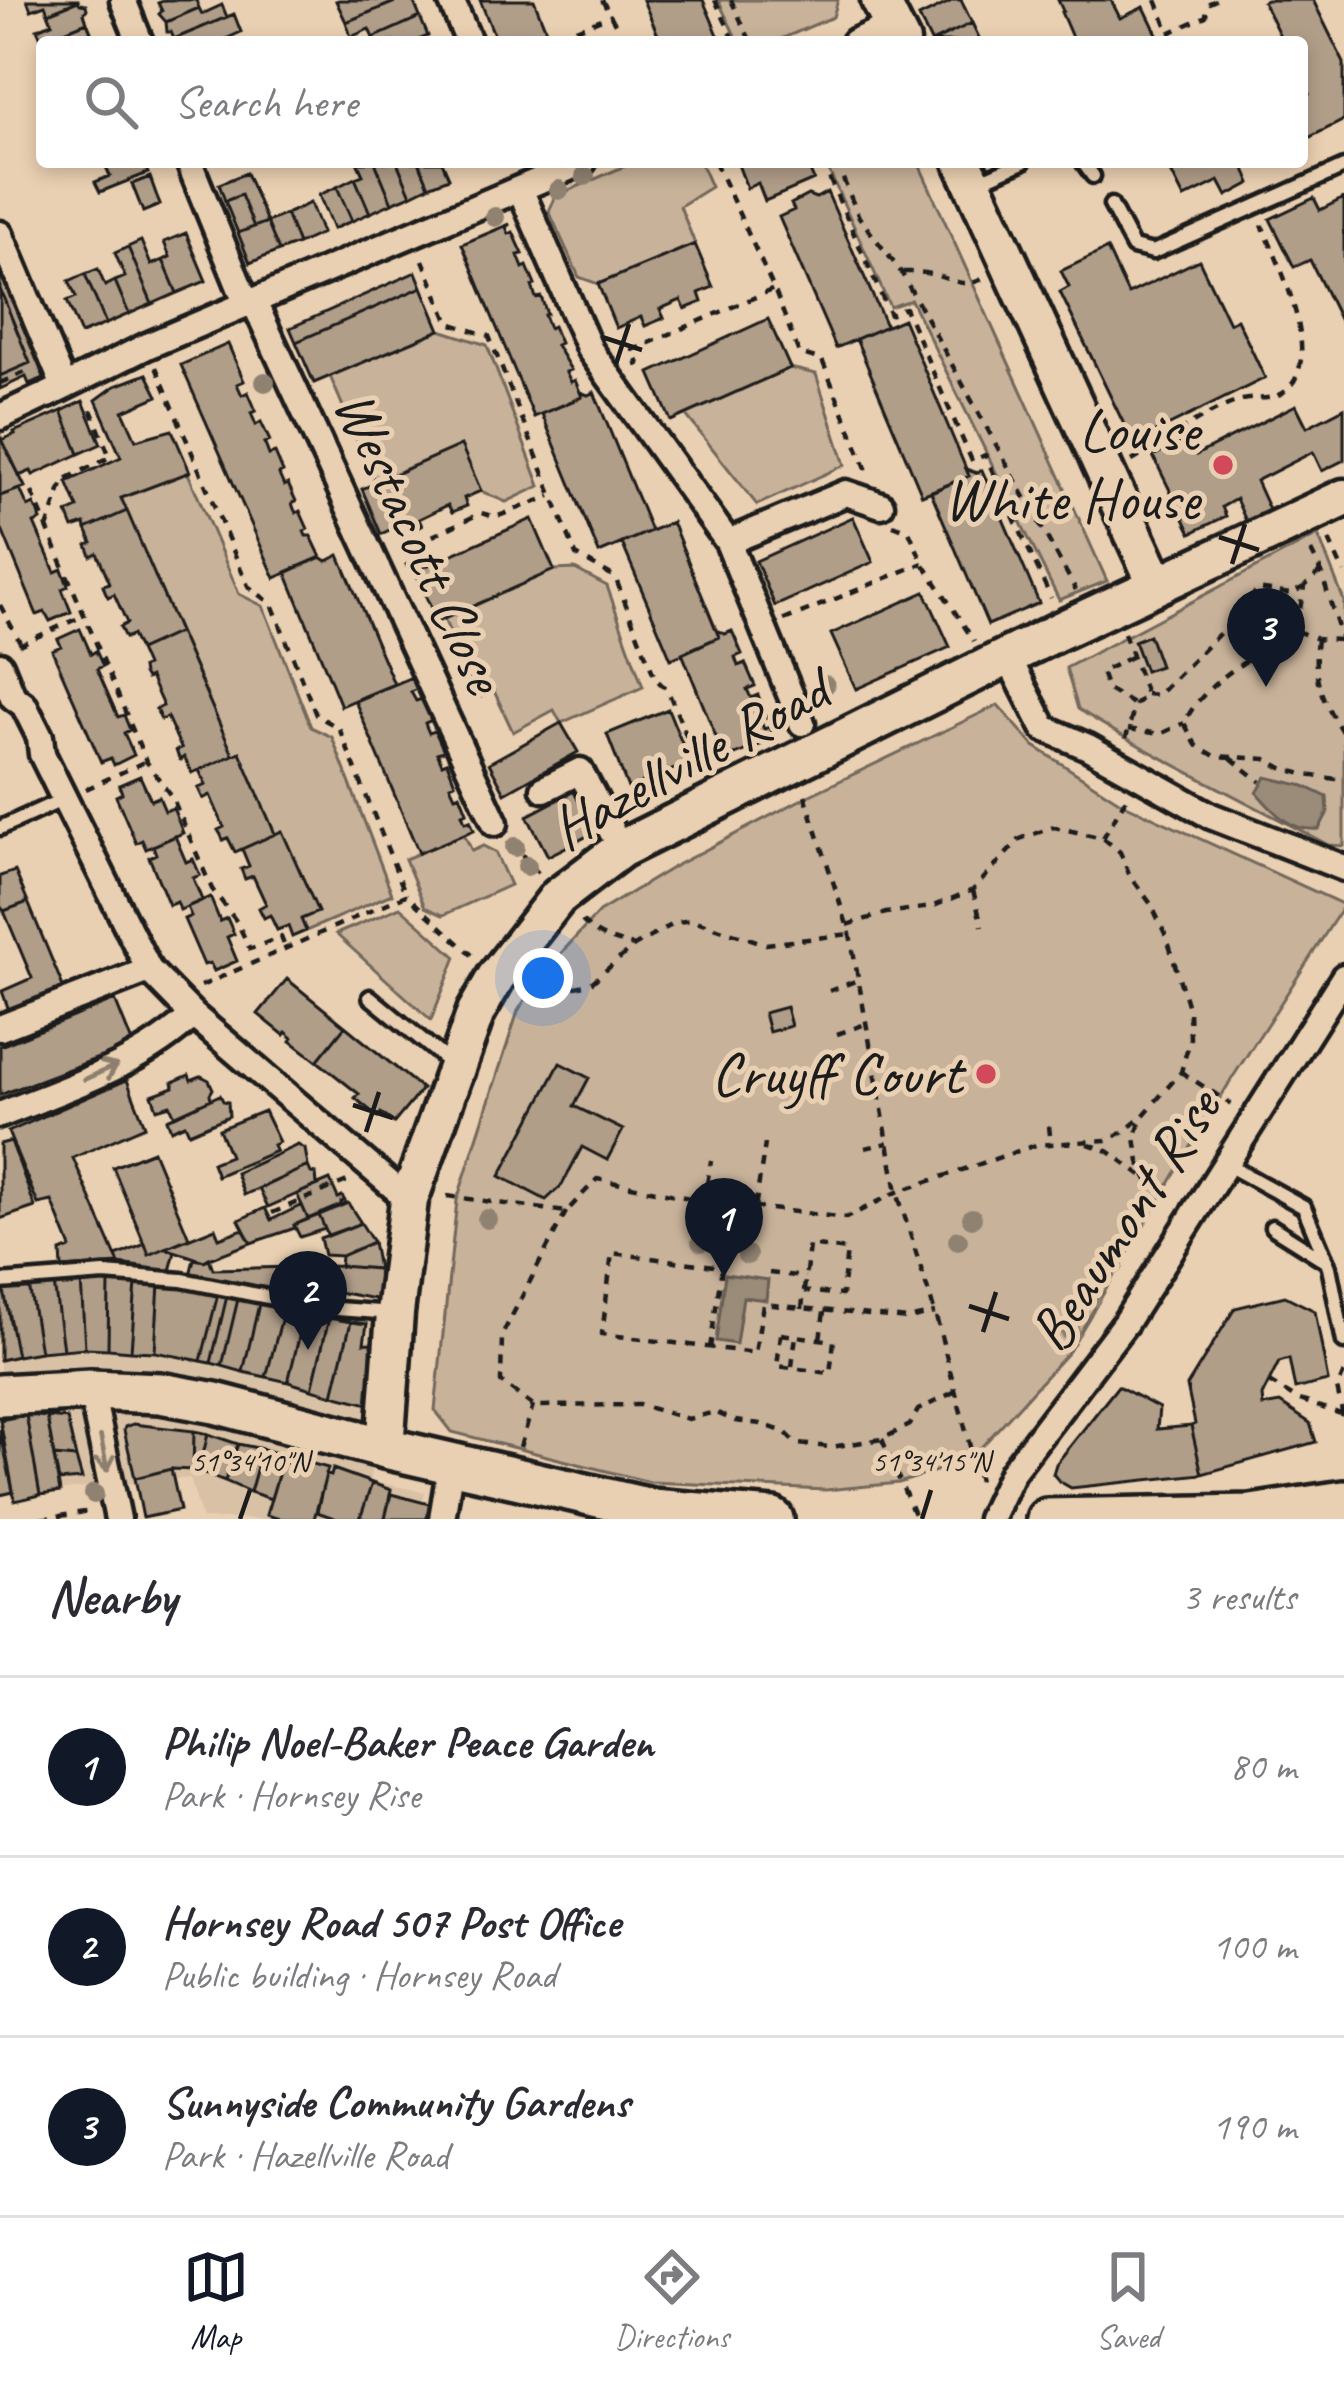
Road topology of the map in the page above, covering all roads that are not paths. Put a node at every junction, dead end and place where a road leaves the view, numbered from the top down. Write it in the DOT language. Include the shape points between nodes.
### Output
graph roads {
  1 [pos="123,0"];
  2 [pos="451,0"];
  3 [pos="138,36"];
  4 [pos="466,36"];
  5 [pos="1344,167"];
  6 [pos="192,168"];
  7 [pos="562,168"];
  8 [pos="1087,168"];
  9 [pos="969,173"];
  10 [pos="1093,176"];
  11 [pos="528,178"];
  12 [pos="1111,205"];
  13 [pos="0,234"];
  14 [pos="250,303"];
  15 [pos="58,389"];
  16 [pos="0,416"];
  17 [pos="1344,498"];
  18 [pos="881,505"];
  19 [pos="728,542"];
  20 [pos="1157,585"];
  21 [pos="5,657"];
  22 [pos="999,661"];
  23 [pos="802,723"];
  24 [pos="544,789"];
  25 [pos="64,800"];
  26 [pos="495,823"];
  27 [pos="0,828"];
  28 [pos="621,849"];
  29 [pos="1344,868"];
  30 [pos="149,970"];
  31 [pos="1344,977"];
  32 [pos="370,997"];
  33 [pos="194,1015"];
  34 [pos="0,1028"];
  35 [pos="455,1068"];
  36 [pos="0,1115"];
  37 [pos="1225,1163"];
  38 [pos="411,1193"];
  39 [pos="1272,1227"];
  40 [pos="1326,1261"];
  41 [pos="0,1282"];
  42 [pos="394,1312"];
  43 [pos="1344,1342"];
  44 [pos="91,1390"];
  45 [pos="0,1395"];
  46 [pos="385,1448"];
  47 [pos="451,1463"];
  48 [pos="1344,1501"];
  49 [pos="986,1508"];
  50 [pos="116,1513"];
  51 [pos="442,1519"];
  52 [pos="773,1519"];
  53 [pos="1047,1519"];
  1 -- 3 [label="street"];
  2 -- 4 [label="street"];
  5 -- 12 [label="lane" via="1153,252 1132,247"];
  6 -- 14 [label="street, Westacott Close"];
  7 -- 11 [label="street"];
  8 -- 10 [label="lane"];
  9 -- 20 [label="street"];
  11 -- 14 [label="street"];
  11 -- 19 [label="street" via="590,350"];
  13 -- 15 [label="street"];
  14 -- 15 [label="street"];
  14 -- 26 [label="street, Westacott Close" via="295,366 367,551"];
  15 -- 16 [label="street"];
  17 -- 20 [label="street, Hazellville Road"];
  18 -- 19 [label="street" via="847,493"];
  19 -- 23 [label="street"];
  20 -- 22 [label="street, Hazellville Road"];
  21 -- 25 [label="street" via="13,697 40,737"];
  22 -- 28 [label="street, Hazellville Road"];
  22 -- 29 [label="street" via="1044,728 1211,816"];
  24 -- 28 [label="street" via="580,771"];
  25 -- 27 [label="lane"];
  25 -- 30 [label="street"];
  28 -- 35 [label="street, Hazellville Road" via="558,897 506,964"];
  30 -- 33 [label="street"];
  30 -- 34 [label="street"];
  31 -- 37 [label="street, Beaumont Rise"];
  32 -- 35 [label="lane"];
  36 -- 33 [label="street, one-way" via="152,1048"];
  33 -- 38 [label="street"];
  35 -- 38 [label="street, Hazellville Road"];
  37 -- 40 [label="lane" via="1304,1207"];
  37 -- 49 [label="street, Beaumont Rise" via="1126,1322"];
  38 -- 42 [label="street, Hazellville Road"];
  39 -- 40 [label="lane"];
  40 -- 43 [label="lane"];
  41 -- 42 [label="lane" via="124,1275"];
  42 -- 46 [label="street, Hazellville Road"];
  44 -- 45 [label="main road"];
  44 -- 46 [label="main road" via="215,1403"];
  44 -- 50 [label="street, one-way"];
  46 -- 47 [label="main road"];
  47 -- 51 [label="street"];
  47 -- 52 [label="main road" via="651,1509"];
  48 -- 53 [label="main road" via="1251,1515"];
}
